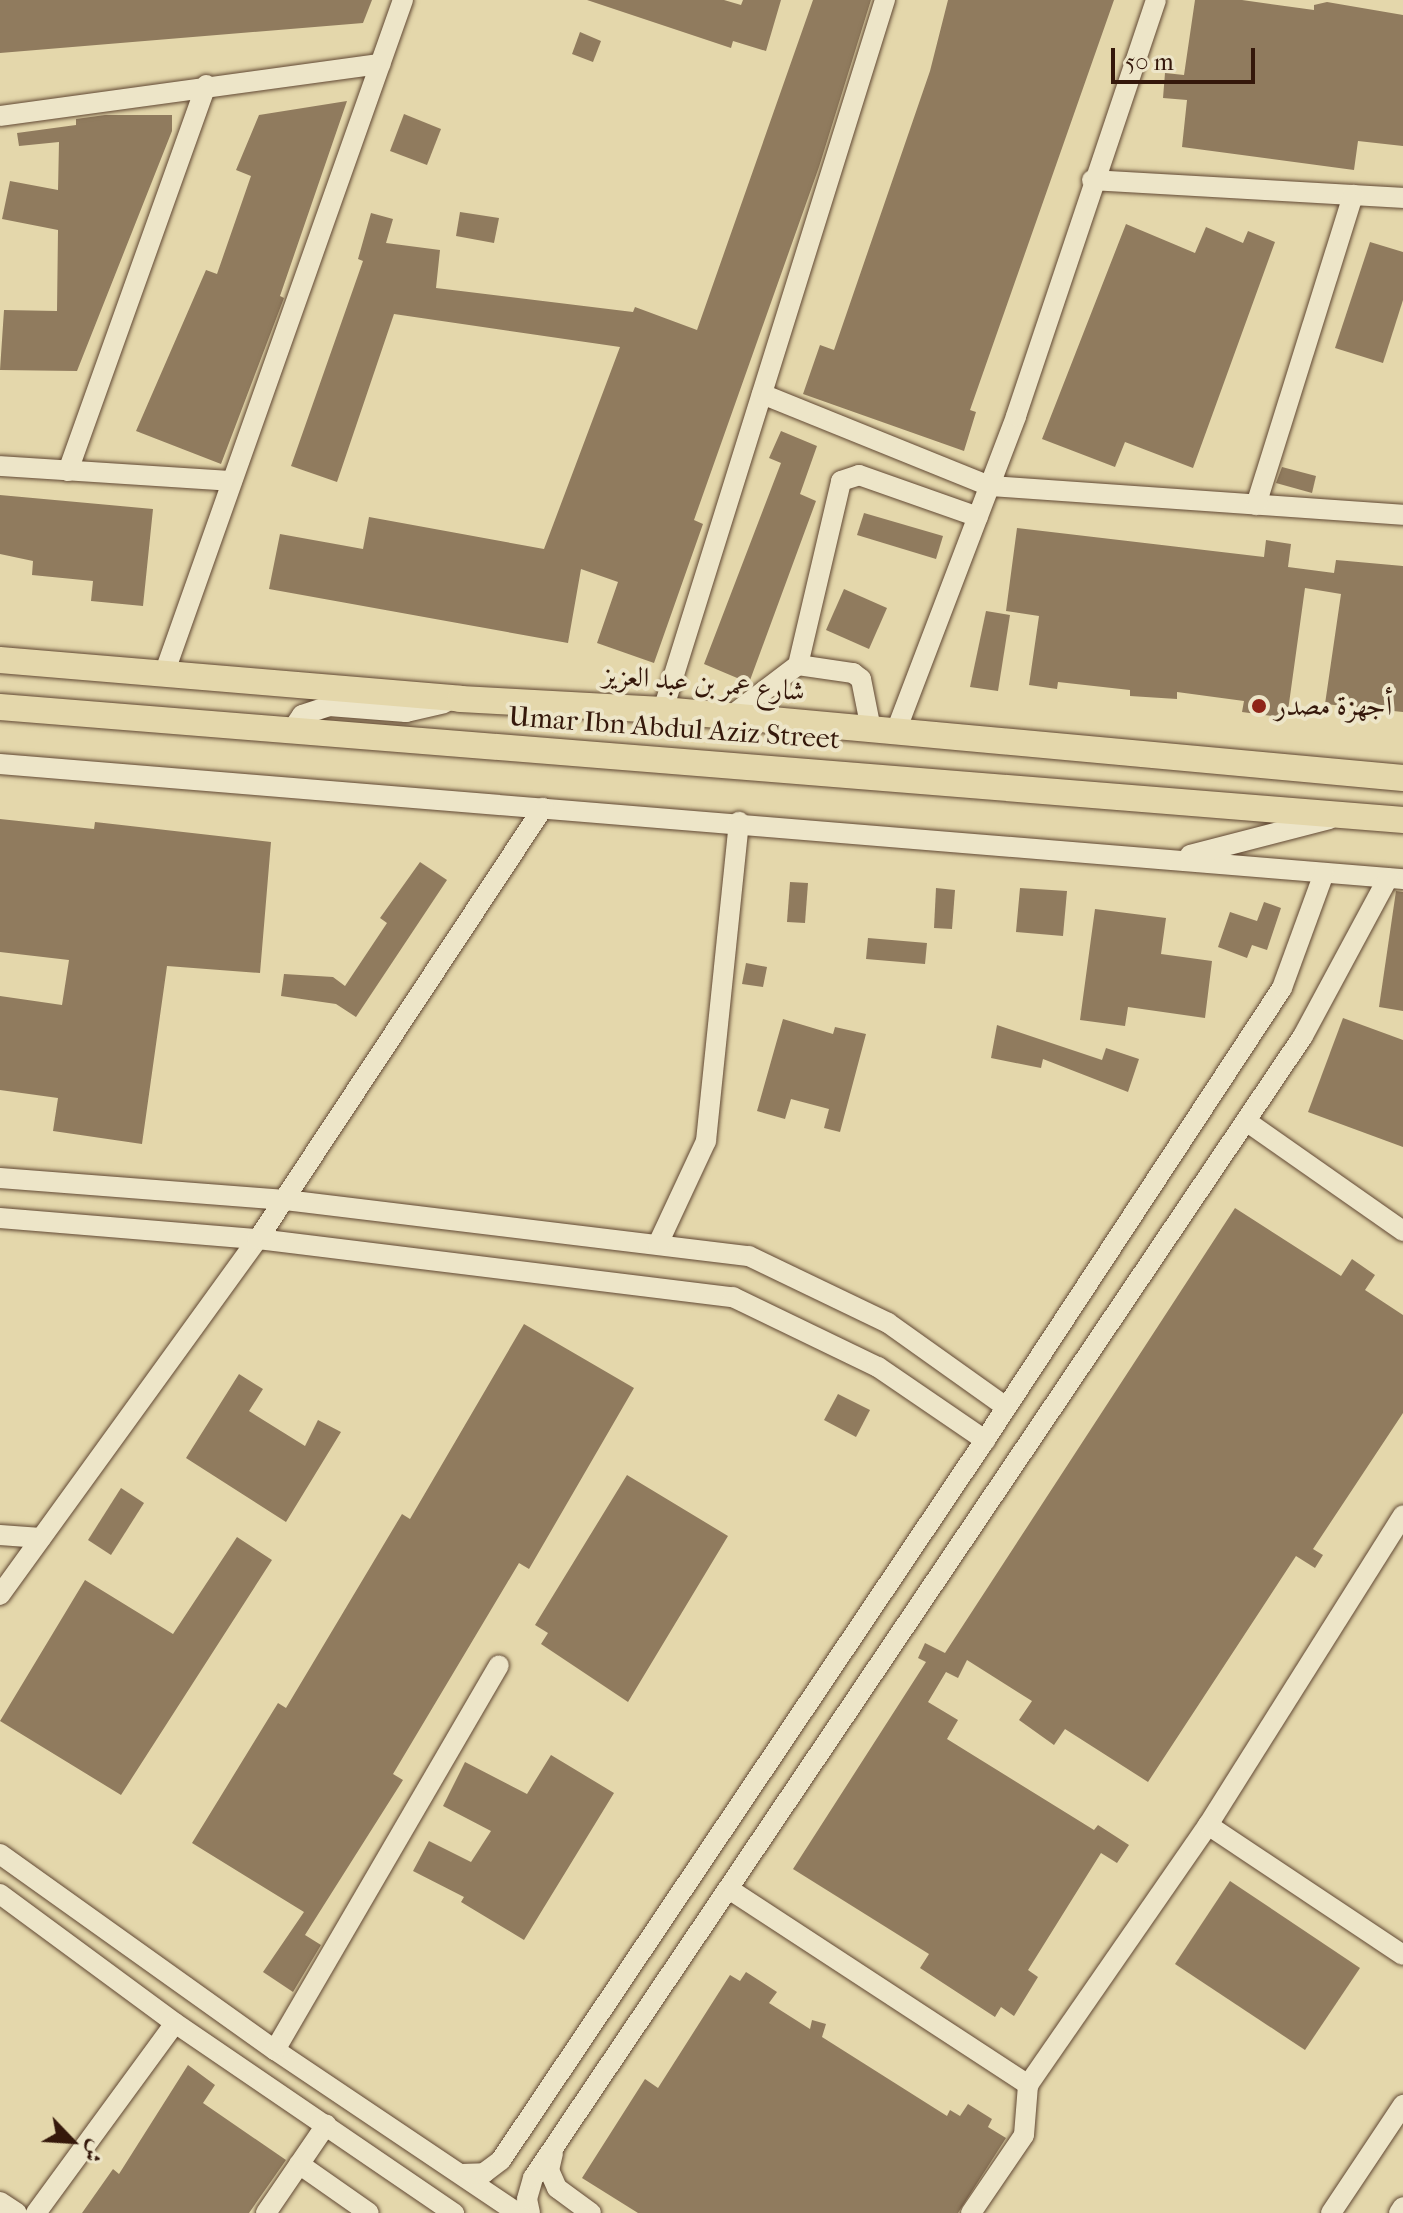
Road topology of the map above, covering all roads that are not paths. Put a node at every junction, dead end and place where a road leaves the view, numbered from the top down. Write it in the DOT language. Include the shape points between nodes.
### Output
graph roads {
  1 [pos="403,0"];
  2 [pos="885,0"];
  3 [pos="1156,0"];
  4 [pos="380,64"];
  5 [pos="206,85"];
  6 [pos="0,116"];
  7 [pos="1092,180"];
  8 [pos="1353,195"];
  9 [pos="1403,198"];
  10 [pos="762,394"];
  11 [pos="0,466"];
  12 [pos="68,471"];
  13 [pos="232,481"];
  14 [pos="990,486"];
  15 [pos="1256,505"];
  16 [pos="1403,514"];
  17 [pos="978,517"];
  18 [pos="0,660"];
  19 [pos="798,665"];
  20 [pos="164,674"];
  21 [pos="460,699"];
  22 [pos="0,707"];
  23 [pos="663,710"];
  24 [pos="731,716"];
  25 [pos="292,730"];
  26 [pos="884,730"];
  27 [pos="0,764"];
  28 [pos="1403,778"];
  29 [pos="543,808"];
  30 [pos="1343,815"];
  31 [pos="1403,819"];
  32 [pos="739,822"];
  33 [pos="1178,858"];
  34 [pos="1324,873"];
  35 [pos="1396,879"];
  36 [pos="1246,1121"];
  37 [pos="0,1178"];
  38 [pos="285,1200"];
  39 [pos="0,1218"];
  40 [pos="1403,1231"];
  41 [pos="258,1239"];
  42 [pos="658,1244"];
  43 [pos="1006,1407"];
  44 [pos="985,1440"];
  45 [pos="1403,1515"];
  46 [pos="0,1535"];
  47 [pos="41,1538"];
  48 [pos="0,1595"];
  49 [pos="499,1665"];
  50 [pos="1208,1825"];
  51 [pos="0,1854"];
  52 [pos="729,1889"];
  53 [pos="0,1894"];
  54 [pos="1403,1955"];
  55 [pos="175,2023"];
  56 [pos="275,2050"];
  57 [pos="1028,2085"];
  58 [pos="1403,2105"];
  59 [pos="326,2125"];
  60 [pos="556,2144"];
  61 [pos="299,2164"];
  62 [pos="461,2174"];
  63 [pos="0,2202"];
  64 [pos="1403,2207"];
  65 [pos="271,2211"];
  66 [pos="17,2213"];
  67 [pos="36,2213"];
  68 [pos="369,2213"];
  69 [pos="453,2213"];
  70 [pos="518,2213"];
  71 [pos="530,2213"];
  72 [pos="591,2213"];
  73 [pos="971,2213"];
  74 [pos="1331,2213"];
  75 [pos="1399,2213"];
  1 -- 4 [label="street"];
  2 -- 10 [label="street"];
  3 -- 7 [label="street"];
  4 -- 5 [label="street"];
  4 -- 13 [label="street"];
  5 -- 6 [label="street"];
  5 -- 12 [label="street"];
  7 -- 8 [label="street"];
  7 -- 14 [label="street"];
  8 -- 9 [label="street"];
  8 -- 15 [label="street"];
  10 -- 14 [label="street"];
  10 -- 23 [label="street"];
  11 -- 12 [label="street"];
  12 -- 13 [label="street"];
  13 -- 20 [label="street"];
  14 -- 15 [label="street"];
  14 -- 17 [label="street"];
  15 -- 16 [label="street"];
  17 -- 19 [label="street" via="859,475 841,481"];
  17 -- 26 [label="street"];
  18 -- 20 [label="main road, شارع عمر بن عبد العزيز"];
  19 -- 24 [label="street"];
  19 -- 26 [label="street" via="853,673 861,679"];
  20 -- 21 [label="main road, شارع عمر بن عبد العزيز"];
  21 -- 23 [label="main road, شارع عمر بن عبد العزيز"];
  21 -- 25 [label="street" via="406,712 329,706 302,715"];
  22 -- 25 [label="main road, Umar Ibn Abdul Aziz Street"];
  23 -- 24 [label="main road, شارع عمر بن عبد العزيز"];
  24 -- 26 [label="main road, شارع عمر بن عبد العزيز"];
  25 -- 30 [label="main road, Umar Ibn Abdul Aziz Street"];
  26 -- 28 [label="main road, شارع عمر بن عبد العزيز"];
  27 -- 29 [label="street"];
  29 -- 32 [label="street"];
  29 -- 38 [label="street"];
  30 -- 31 [label="main road"];
  30 -- 33 [label="street"];
  32 -- 33 [label="street"];
  32 -- 42 [label="street" via="706,1141"];
  33 -- 34 [label="street"];
  34 -- 35 [label="street"];
  34 -- 43 [label="street" via="1282,988"];
  35 -- 36 [label="street"];
  36 -- 40 [label="street"];
  36 -- 52 [label="street"];
  37 -- 38 [label="street"];
  38 -- 41 [label="street"];
  38 -- 42 [label="street"];
  39 -- 41 [label="street"];
  41 -- 44 [label="street" via="733,1297 878,1367"];
  41 -- 47 [label="street"];
  42 -- 43 [label="street" via="749,1256 888,1323"];
  43 -- 44 [label="street"];
  44 -- 62 [label="street" via="501,2160 484,2173"];
  45 -- 50 [label="street"];
  46 -- 47 [label="street"];
  47 -- 48 [label="street"];
  49 -- 56 [label="street"];
  50 -- 54 [label="street"];
  50 -- 57 [label="street"];
  51 -- 56 [label="street"];
  52 -- 57 [label="street"];
  52 -- 60 [label="street"];
  53 -- 55 [label="street"];
  55 -- 59 [label="street"];
  55 -- 67 [label="street"];
  56 -- 62 [label="street"];
  57 -- 73 [label="street" via="1024,2135"];
  58 -- 74 [label="street"];
  59 -- 61 [label="street"];
  59 -- 69 [label="street"];
  60 -- 71 [label="street" via="528,2189"];
  60 -- 72 [label="street" via="551,2179"];
  61 -- 65 [label="street"];
  61 -- 68 [label="street"];
  62 -- 70 [label="street"];
  63 -- 66 [label="street"];
  64 -- 75 [label="street"];
}
